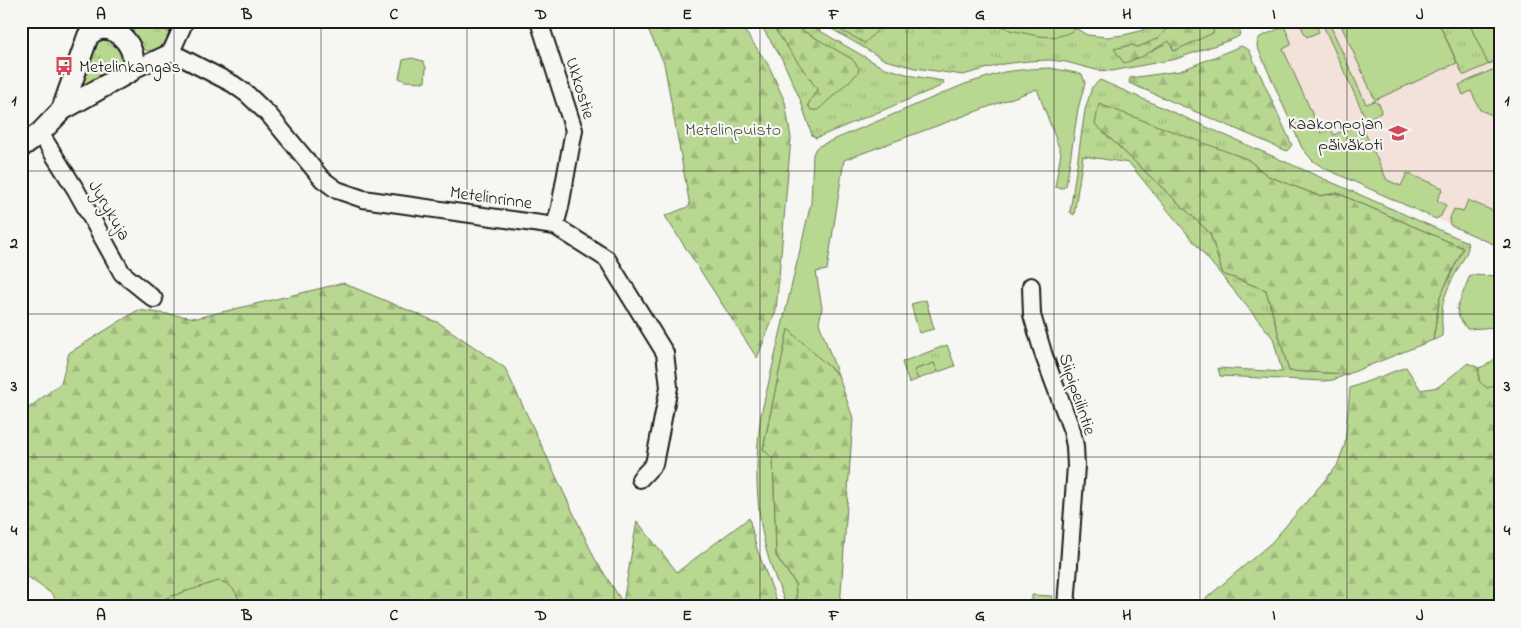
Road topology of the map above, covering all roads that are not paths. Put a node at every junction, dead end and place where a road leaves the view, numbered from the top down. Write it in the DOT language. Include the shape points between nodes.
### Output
graph roads {
  1 [pos="185,21"];
  2 [pos="539,21"];
  3 [pos="171,52"];
  4 [pos="131,71"];
  5 [pos="62,110"];
  6 [pos="40,133"];
  7 [pos="21,147"];
  8 [pos="555,226"];
  9 [pos="1031,286"];
  10 [pos="154,299"];
  11 [pos="640,479"];
  12 [pos="1066,607"];
  1 -- 3 [label="street"];
  2 -- 8 [label="street, Ukkostie" via="574,130"];
  3 -- 4 [label="street"];
  3 -- 8 [label="street, Metelinrinne" via="247,94 270,116 322,179 337,190 363,199"];
  4 -- 5 [label="street"];
  4 -- 5 [label="street" via="133,55 120,34 103,28 91,32"];
  5 -- 6 [label="street"];
  6 -- 7 [label="street"];
  6 -- 10 [label="street, Jyrykuja" via="122,273"];
  8 -- 11 [label="street, Metelinrinne" via="607,258 665,353 669,387 654,464"];
  9 -- 12 [label="street, Siipipeilintie" via="1032,316 1075,446"];
}
